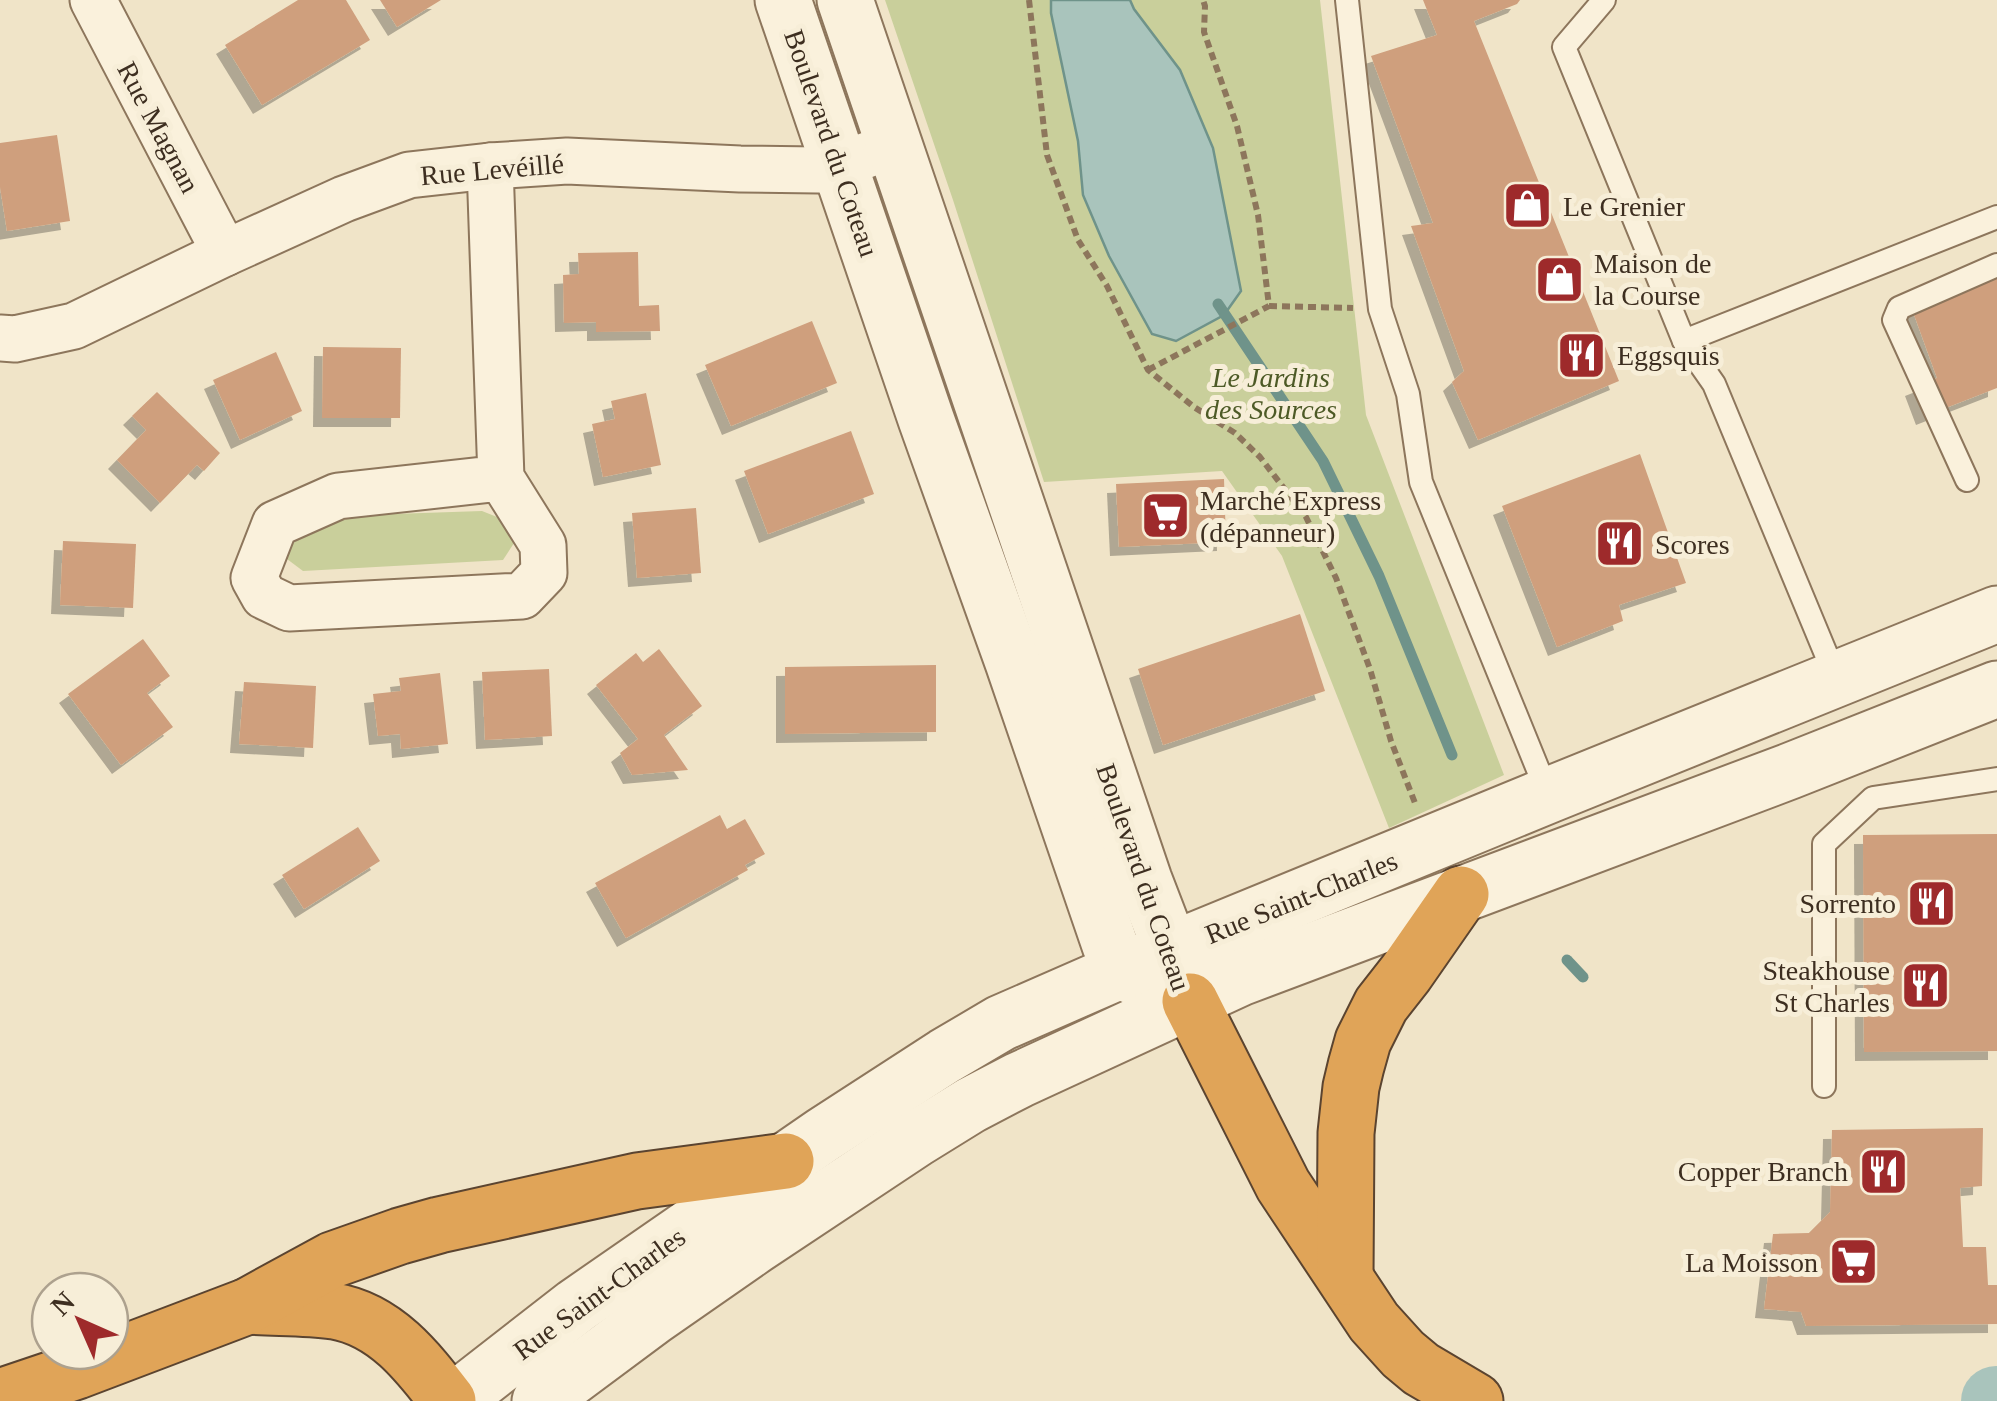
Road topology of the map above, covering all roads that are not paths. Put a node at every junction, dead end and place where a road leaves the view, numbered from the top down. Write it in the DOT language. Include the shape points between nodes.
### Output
graph roads {
  1 [pos="783,0"];
  2 [pos="845,0"];
  3 [pos="1347,0"];
  4 [pos="1604,0"];
  5 [pos="106,5"];
  6 [pos="894,145"];
  7 [pos="840,165"];
  8 [pos="490,166"];
  9 [pos="1997,217"];
  10 [pos="225,253"];
  11 [pos="1997,265"];
  12 [pos="0,338"];
  13 [pos="1684,341"];
  14 [pos="501,478"];
  15 [pos="1967,480"];
  16 [pos="1997,614"];
  17 [pos="1038,652"];
  18 [pos="1836,678"];
  19 [pos="1997,689"];
  20 [pos="1997,779"];
  21 [pos="1548,794"];
  22 [pos="1461,894"];
  23 [pos="1170,950"];
  24 [pos="1120,971"];
  25 [pos="1190,1001"];
  26 [pos="1824,1086"];
  27 [pos="900,1117"];
  28 [pos="786,1160"];
  29 [pos="1345,1277"];
  30 [pos="248,1306"];
  31 [pos="0,1398"];
  32 [pos="451,1401"];
  33 [pos="540,1401"];
  34 [pos="1474,1401"];
  1 -- 7 [label="street, Boulevard du Coteau"];
  2 -- 6 [label="street, Boulevard du Coteau"];
  3 -- 21 [label="lane" via="1380,309 1408,394 1420,482"];
  4 -- 13 [label="lane" via="1564,47"];
  5 -- 10 [label="street, Rue Magnan"];
  6 -- 7 [label="street, Rue Levéillé"];
  6 -- 17 [label="street, Boulevard du Coteau"];
  7 -- 8 [label="street, Rue Levéillé"];
  7 -- 17 [label="street, Boulevard du Coteau" via="926,419"];
  8 -- 10 [label="street, Rue Levéillé" via="409,175"];
  8 -- 14 [label="street"];
  9 -- 13 [label="lane"];
  10 -- 12 [label="street, Rue Levéillé" via="74,326"];
  11 -- 15 [label="lane" via="1899,308 1894,320"];
  13 -- 18 [label="lane" via="1714,384"];
  14 -- 14 [label="street" via="338,496 276,524 254,578 264,596 289,608 522,596 544,574 543,545"];
  16 -- 18 [label="street, Rue Saint-Charles"];
  17 -- 23 [label="street, Boulevard du Coteau"];
  17 -- 24 [label="street, Boulevard du Coteau"];
  18 -- 21 [label="street, Rue Saint-Charles"];
  19 -- 22 [label="street, Rue Saint-Charles"];
  20 -- 26 [label="lane" via="1873,798 1824,844"];
  21 -- 23 [label="street, Rue Saint-Charles"];
  22 -- 25 [label="street, Rue Saint-Charles"];
  22 -- 29 [label="highway" via="1381,1005 1356,1066 1346,1133"];
  23 -- 24 [label="street, Rue Saint-Charles"];
  23 -- 25 [label="street, Boulevard du Coteau"];
  24 -- 25 [label="street, Boulevard du Coteau"];
  24 -- 27 [label="street, Rue Saint-Charles" via="1001,1023 945,1056"];
  25 -- 27 [label="street, Rue Saint-Charles" via="1018,1080"];
  25 -- 29 [label="highway" via="1283,1185"];
  27 -- 28 [label="street, Rue Saint-Charles"];
  27 -- 33 [label="street, Rue Saint-Charles" via="755,1246"];
  28 -- 30 [label="highway" via="637,1181 439,1225 332,1260"];
  28 -- 32 [label="street, Rue Saint-Charles"];
  29 -- 34 [label="highway" via="1403,1354"];
  30 -- 31 [label="highway"];
  30 -- 32 [label="highway" via="334,1311 372,1324"];
}
